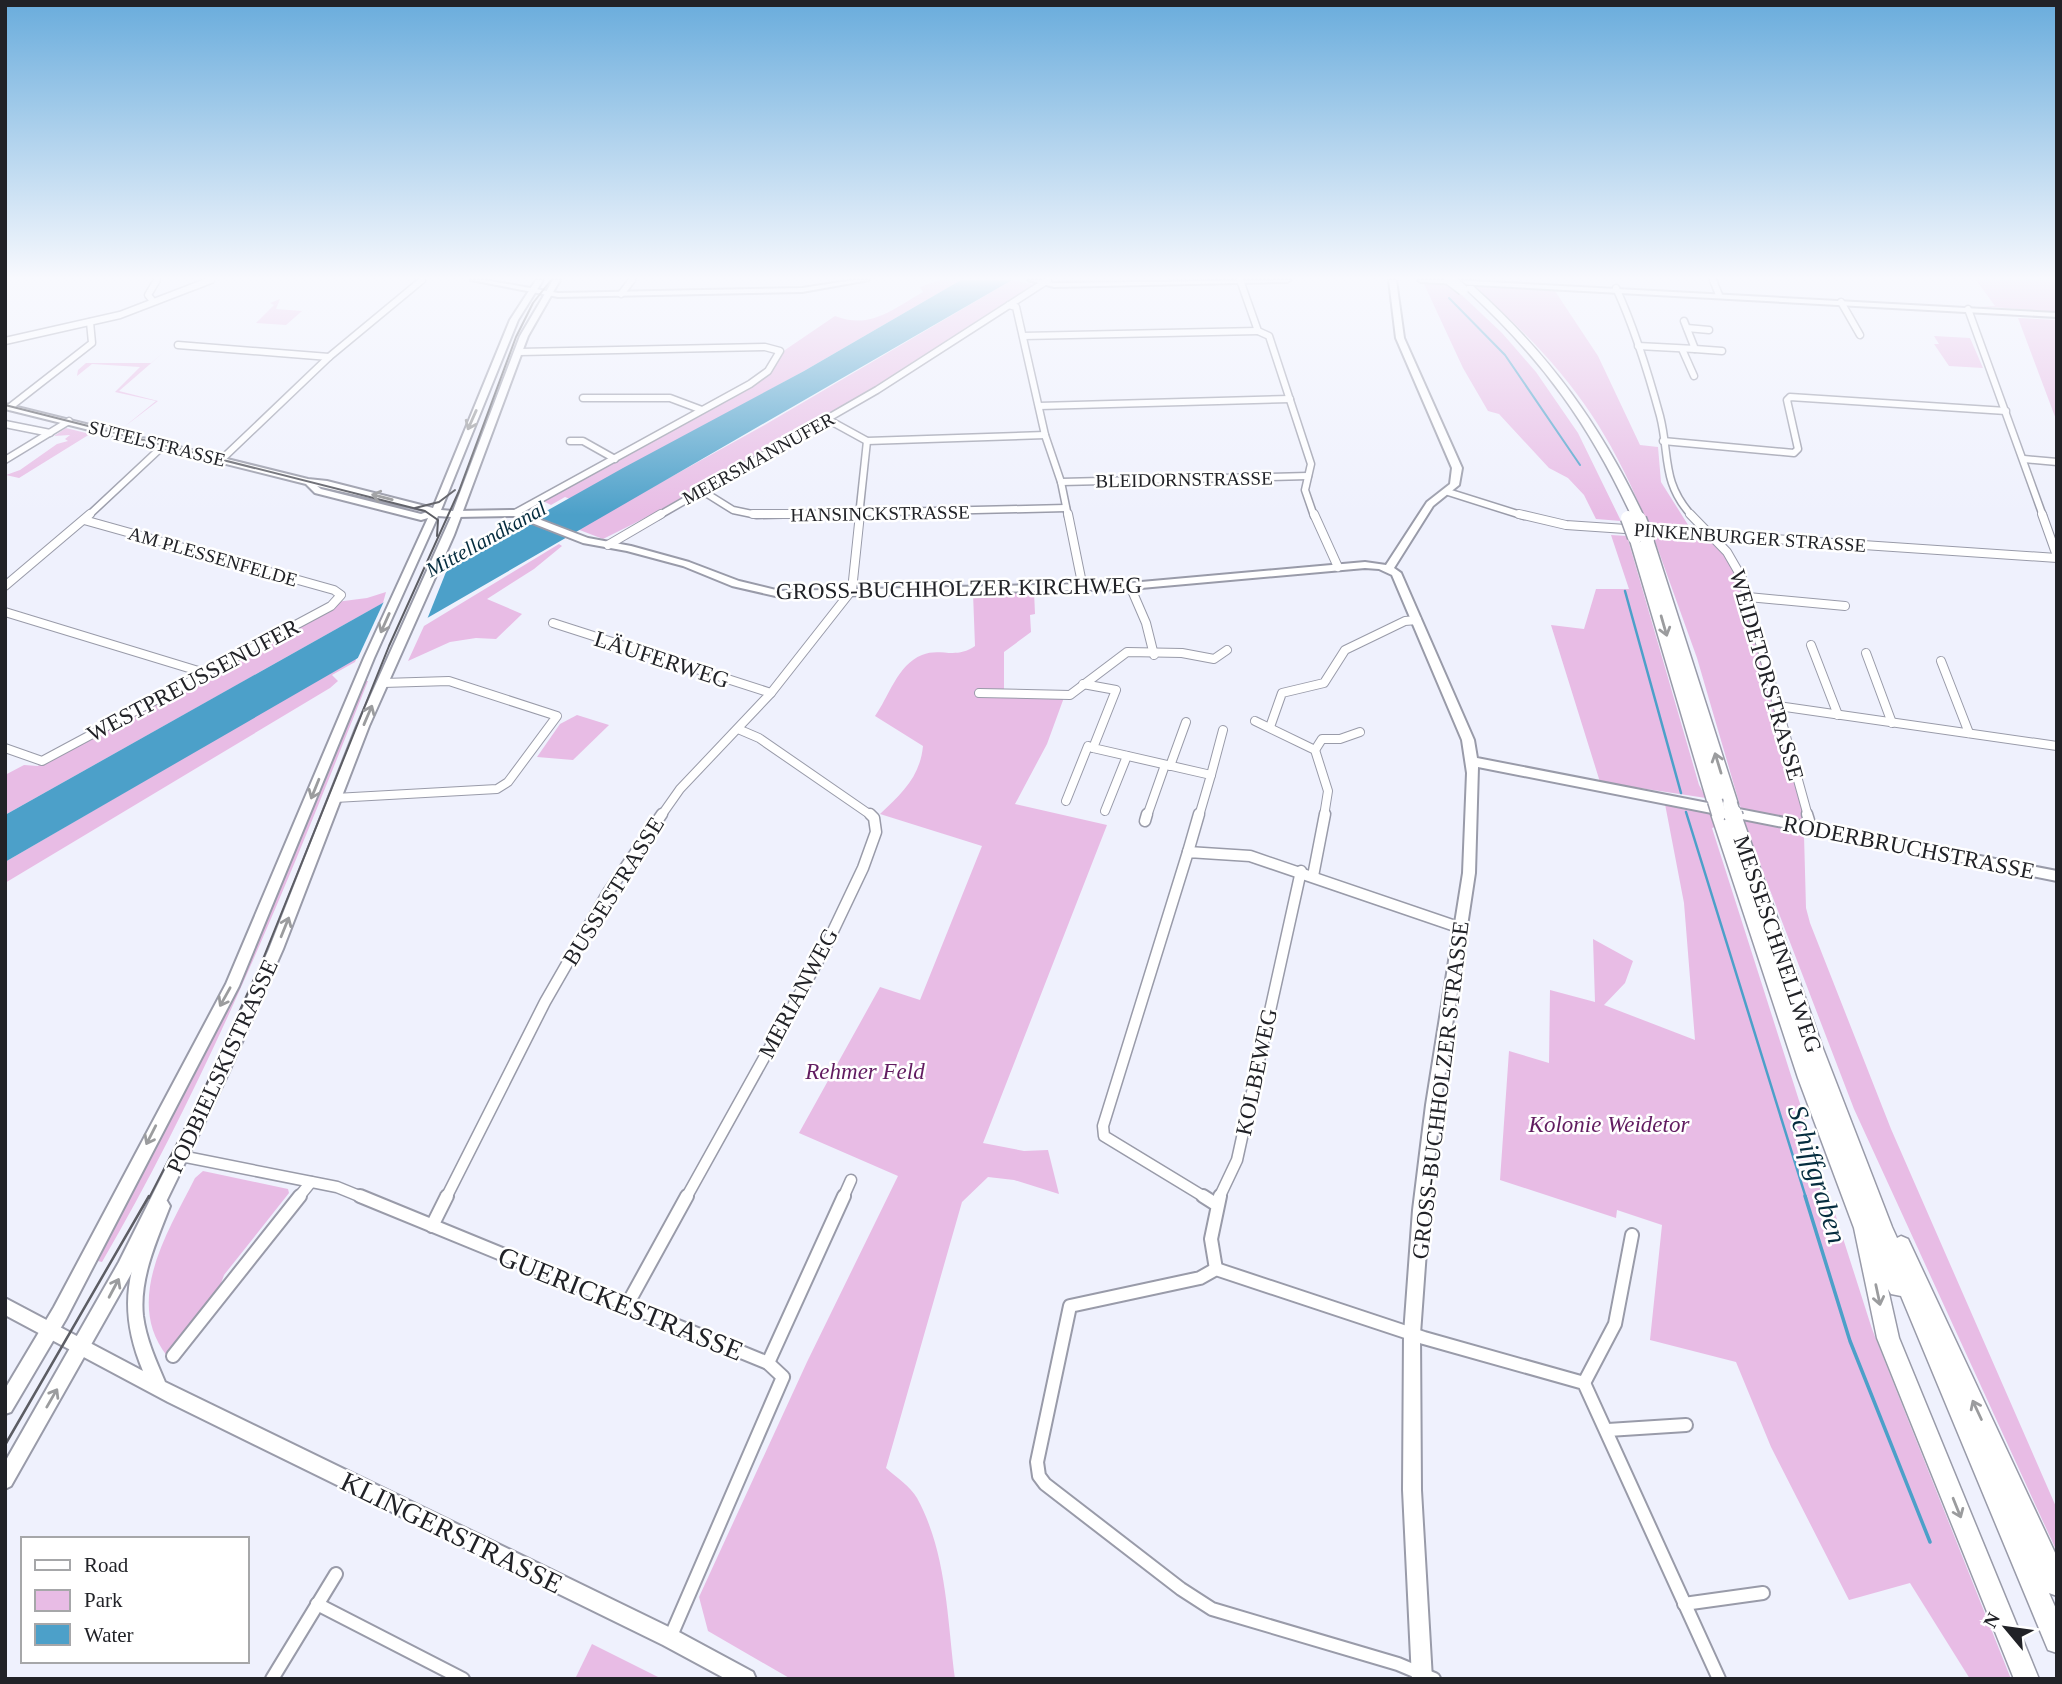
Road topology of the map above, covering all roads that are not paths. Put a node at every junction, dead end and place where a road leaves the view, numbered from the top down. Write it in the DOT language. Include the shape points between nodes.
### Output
graph roads {
  1 [pos="67,359"];
  2 [pos="327,359"];
  3 [pos="498,359"];
  4 [pos="516,359"];
  5 [pos="775,359"];
  6 [pos="923,359"];
  7 [pos="1028,359"];
  8 [pos="1277,359"];
  9 [pos="1409,359"];
  10 [pos="1531,359"];
  11 [pos="1642,359"];
  12 [pos="1686,359"];
  13 [pos="1986,359"];
  14 [pos="1694,376"];
  15 [pos="583,398"];
  16 [pos="1290,399"];
  17 [pos="8,406"];
  18 [pos="1039,406"];
  19 [pos="702,410"];
  20 [pos="2006,411"];
  21 [pos="827,419"];
  22 [pos="69,421"];
  23 [pos="5,424"];
  24 [pos="50,433"];
  25 [pos="1045,435"];
  26 [pos="570,441"];
  27 [pos="867,441"];
  28 [pos="1663,441"];
  29 [pos="164,445"];
  30 [pos="615,459"];
  31 [pos="2024,459"];
  32 [pos="5,460"];
  33 [pos="221,460"];
  34 [pos="2057,462"];
  35 [pos="1308,476"];
  36 [pos="307,482"];
  37 [pos="1061,482"];
  38 [pos="701,490"];
  39 [pos="1448,492"];
  40 [pos="1066,508"];
  41 [pos="434,513"];
  42 [pos="515,513"];
  43 [pos="859,513"];
  44 [pos="457,514"];
  45 [pos="84,520"];
  46 [pos="1706,532"];
  47 [pos="2053,534"];
  48 [pos="608,545"];
  49 [pos="2057,557"];
  50 [pos="1338,567"];
  51 [pos="1388,569"];
  52 [pos="5,586"];
  53 [pos="1130,586"];
  54 [pos="1083,588"];
  55 [pos="849,594"];
  56 [pos="341,595"];
  57 [pos="1748,597"];
  58 [pos="1845,606"];
  59 [pos="5,612"];
  60 [pos="1416,620"];
  61 [pos="553,623"];
  62 [pos="1811,645"];
  63 [pos="1227,650"];
  64 [pos="1866,653"];
  65 [pos="1154,655"];
  66 [pos="1941,661"];
  67 [pos="205,673"];
  68 [pos="383,683"];
  69 [pos="1083,684"];
  70 [pos="771,693"];
  71 [pos="979,693"];
  72 [pos="1778,706"];
  73 [pos="1838,715"];
  74 [pos="1255,721"];
  75 [pos="1186,722"];
  76 [pos="1892,723"];
  77 [pos="1270,727"];
  78 [pos="738,729"];
  79 [pos="1223,730"];
  80 [pos="1360,732"];
  81 [pos="1969,733"];
  82 [pos="2057,746"];
  83 [pos="5,748"];
  84 [pos="1093,748"];
  85 [pos="1315,750"];
  86 [pos="1127,756"];
  87 [pos="1473,762"];
  88 [pos="1168,765"];
  89 [pos="1210,775"];
  90 [pos="335,798"];
  91 [pos="1066,802"];
  92 [pos="1724,809"];
  93 [pos="1105,811"];
  94 [pos="1145,821"];
  95 [pos="1811,827"];
  96 [pos="1188,852"];
  97 [pos="1301,872"];
  98 [pos="1313,876"];
  99 [pos="2057,876"];
  100 [pos="1461,928"];
  101 [pos="1835,1104"];
  102 [pos="181,1156"];
  103 [pos="851,1180"];
  104 [pos="311,1181"];
  105 [pos="1214,1203"];
  106 [pos="432,1226"];
  107 [pos="1864,1228"];
  108 [pos="1632,1235"];
  109 [pos="1216,1269"];
  110 [pos="627,1305"];
  111 [pos="5,1306"];
  112 [pos="50,1331"];
  113 [pos="1412,1334"];
  114 [pos="1927,1338"];
  115 [pos="81,1348"];
  116 [pos="173,1356"];
  117 [pos="768,1363"];
  118 [pos="1584,1382"];
  119 [pos="158,1385"];
  120 [pos="5,1406"];
  121 [pos="1686,1425"];
  122 [pos="1608,1430"];
  123 [pos="5,1479"];
  124 [pos="336,1574"];
  125 [pos="2057,1584"];
  126 [pos="1763,1593"];
  127 [pos="317,1604"];
  128 [pos="1684,1604"];
  129 [pos="670,1639"];
  130 [pos="2057,1641"];
  131 [pos="1426,1677"];
  132 [pos="272,1679"];
  133 [pos="463,1679"];
  134 [pos="746,1679"];
  135 [pos="1719,1679"];
  136 [pos="2027,1679"];
  1 -- 17 [label="street" via="33,392"];
  2 -- 33 [label="street"];
  3 -- 41 [label="street, one-way"];
  4 -- 44 [label="street"];
  5 -- 19 [label="street" via="762,376"];
  6 -- 21 [label="street, MEERSMANNUFER"];
  7 -- 18 [label="street"];
  8 -- 16 [label="street"];
  9 -- 39 [label="street" via="1457,468"];
  10 -- 92 [label="highway, MESSESCHNELLWEG, bridge" via="1586,433 1634,518"];
  11 -- 28 [label="street, WEIDETORSTRASSE"];
  12 -- 14 [label="street"];
  13 -- 20 [label="street"];
  15 -- 19 [label="street" via="670,398"];
  16 -- 18 [label="street"];
  16 -- 35 [label="street" via="1311,464"];
  17 -- 22 [label="street, SUTELSTRASSE"];
  18 -- 25 [label="street"];
  19 -- 30 [label="street"];
  20 -- 28 [label="street" via="1790,397 1798,449 1794,453"];
  20 -- 31 [label="street"];
  21 -- 27 [label="street"];
  21 -- 38 [label="street, MEERSMANNUFER"];
  22 -- 24 [label="street"];
  22 -- 29 [label="street, SUTELSTRASSE"];
  23 -- 24 [label="street"];
  24 -- 32 [label="street"];
  25 -- 27 [label="street"];
  25 -- 37 [label="street"];
  26 -- 30 [label="street" via="583,441"];
  27 -- 43 [label="street"];
  28 -- 46 [label="street, WEIDETORSTRASSE" via="1672,487"];
  29 -- 33 [label="street, SUTELSTRASSE"];
  29 -- 45 [label="street"];
  30 -- 42 [label="street"];
  31 -- 34 [label="street"];
  31 -- 47 [label="street"];
  33 -- 36 [label="street, SUTELSTRASSE"];
  35 -- 37 [label="street, BLEIDORNSTRASSE"];
  35 -- 50 [label="street" via="1306,491"];
  36 -- 41 [label="main road, SUTELSTRASSE" via="318,491 396,512 422,517"];
  37 -- 40 [label="street"];
  38 -- 43 [label="street, HANSINCKSTRASSE" via="733,510 757,515"];
  38 -- 48 [label="street, MEERSMANNUFER"];
  39 -- 46 [label="street, PINKENBURGER STRASSE" via="1551,523"];
  39 -- 51 [label="street" via="1430,504"];
  40 -- 43 [label="street, HANSINCKSTRASSE"];
  40 -- 54 [label="street"];
  41 -- 44 [label="street, SUTELSTRASSE"];
  41 -- 112 [label="street, PODBIELSKISTRASSE, one-way" via="232,986"];
  42 -- 44 [label="street, GROSS-BUCHHOLZER KIRCHWEG"];
  42 -- 48 [label="street, GROSS-BUCHHOLZER KIRCHWEG" via="573,537"];
  43 -- 55 [label="street"];
  44 -- 68 [label="street, PODBIELSKISTRASSE"];
  45 -- 52 [label="street"];
  45 -- 56 [label="street, AM PLESSENFELDE"];
  46 -- 49 [label="street, PINKENBURGER STRASSE"];
  46 -- 57 [label="street, WEIDETORSTRASSE" via="1727,550"];
  47 -- 49 [label="street"];
  48 -- 55 [label="street, GROSS-BUCHHOLZER KIRCHWEG" via="779,594"];
  50 -- 51 [label="street, GROSS-BUCHHOLZER KIRCHWEG"];
  50 -- 53 [label="street, GROSS-BUCHHOLZER KIRCHWEG"];
  51 -- 60 [label="street, GROSS-BUCHHOLZER STRASSE" via="1396,573"];
  53 -- 54 [label="street, GROSS-BUCHHOLZER KIRCHWEG"];
  53 -- 65 [label="street"];
  54 -- 55 [label="street, GROSS-BUCHHOLZER KIRCHWEG"];
  55 -- 70 [label="street, BUSSESTRASSE"];
  56 -- 67 [label="street, WESTPREUSSENUFER" via="331,606"];
  57 -- 58 [label="street"];
  57 -- 72 [label="street, WEIDETORSTRASSE"];
  59 -- 67 [label="street"];
  60 -- 77 [label="street" via="1346,650 1324,683 1282,692"];
  60 -- 87 [label="street, GROSS-BUCHHOLZER STRASSE" via="1468,740"];
  61 -- 70 [label="street, LÄUFERWEG"];
  62 -- 73 [label="street"];
  63 -- 65 [label="street" via="1214,659 1201,654"];
  64 -- 76 [label="street"];
  65 -- 69 [label="street" via="1127,652"];
  66 -- 81 [label="street"];
  67 -- 83 [label="street, WESTPREUSSENUFER" via="42,761"];
  90 -- 68 [label="street, PODBIELSKISTRASSE, one-way"];
  68 -- 90 [label="street" via="449,681 556,716 508,782 497,789"];
  69 -- 71 [label="street" via="1070,695"];
  69 -- 84 [label="street" via="1116,690"];
  70 -- 78 [label="street, BUSSESTRASSE"];
  72 -- 73 [label="street"];
  72 -- 95 [label="street, WEIDETORSTRASSE"];
  73 -- 76 [label="street"];
  74 -- 77 [label="street"];
  75 -- 88 [label="street"];
  76 -- 81 [label="street"];
  77 -- 85 [label="street"];
  78 -- 106 [label="street, BUSSESTRASSE" via="680,789 607,894 545,1002"];
  78 -- 110 [label="street, MERIANWEG" via="760,738 861,806 874,818 876,832 824,950"];
  79 -- 89 [label="street"];
  80 -- 85 [label="street" via="1322,740"];
  81 -- 82 [label="street"];
  84 -- 86 [label="street"];
  84 -- 91 [label="street" via="1088,747"];
  85 -- 98 [label="street" via="1328,791"];
  86 -- 88 [label="street"];
  86 -- 93 [label="street"];
  87 -- 95 [label="street, RODERBRUCHSTRASSE"];
  87 -- 100 [label="street, GROSS-BUCHHOLZER STRASSE" via="1472,837"];
  88 -- 89 [label="street"];
  88 -- 94 [label="street"];
  89 -- 96 [label="street"];
  102 -- 90 [label="street, PODBIELSKISTRASSE, one-way" via="276,950"];
  92 -- 101 [label="highway, MESSESCHNELLWEG"];
  92 -- 107 [label="highway, MESSESCHNELLWEG" via="1807,1078"];
  95 -- 99 [label="street, RODERBRUCHSTRASSE"];
  96 -- 97 [label="street" via="1250,856"];
  96 -- 105 [label="street" via="1103,1126 1104,1136"];
  97 -- 98 [label="street"];
  97 -- 105 [label="street, KOLBEWEG" via="1237,1160"];
  98 -- 100 [label="street"];
  100 -- 113 [label="street, GROSS-BUCHHOLZER STRASSE" via="1433,1105"];
  101 -- 114 [label="highway, MESSESCHNELLWEG"];
  125 -- 101 [label="highway, one-way"];
  102 -- 104 [label="street, GUERICKESTRASSE"];
  115 -- 102 [label="street, PODBIELSKISTRASSE, one-way"];
  102 -- 119 [label="street" via="135,1287 136,1331"];
  103 -- 117 [label="street"];
  104 -- 106 [label="street, GUERICKESTRASSE" via="337,1186"];
  104 -- 116 [label="street"];
  105 -- 109 [label="street, KOLBEWEG"];
  106 -- 110 [label="street, GUERICKESTRASSE"];
  107 -- 114 [label="highway"];
  107 -- 136 [label="highway, one-way" via="1888,1338"];
  108 -- 118 [label="street" via="1615,1324"];
  109 -- 113 [label="street"];
  109 -- 131 [label="street" via="1199,1278 1070,1306 1037,1462 1039,1476 1212,1609"];
  110 -- 117 [label="street, GUERICKESTRASSE"];
  111 -- 112 [label="street, KLINGERSTRASSE"];
  112 -- 115 [label="street, KLINGERSTRASSE"];
  112 -- 120 [label="street, PODBIELSKISTRASSE"];
  113 -- 118 [label="street"];
  113 -- 131 [label="street, GROSS-BUCHHOLZER STRASSE" via="1412,1490"];
  114 -- 130 [label="highway, MESSESCHNELLWEG"];
  115 -- 119 [label="street, KLINGERSTRASSE"];
  123 -- 115 [label="street, PODBIELSKISTRASSE, one-way"];
  117 -- 129 [label="street, GUERICKESTRASSE" via="783,1377"];
  118 -- 122 [label="street"];
  119 -- 129 [label="street, KLINGERSTRASSE"];
  121 -- 122 [label="street"];
  122 -- 128 [label="street"];
  124 -- 127 [label="street"];
  126 -- 128 [label="street"];
  127 -- 132 [label="street"];
  127 -- 133 [label="street"];
  128 -- 135 [label="street"];
  129 -- 134 [label="street, KLINGERSTRASSE"];
}
